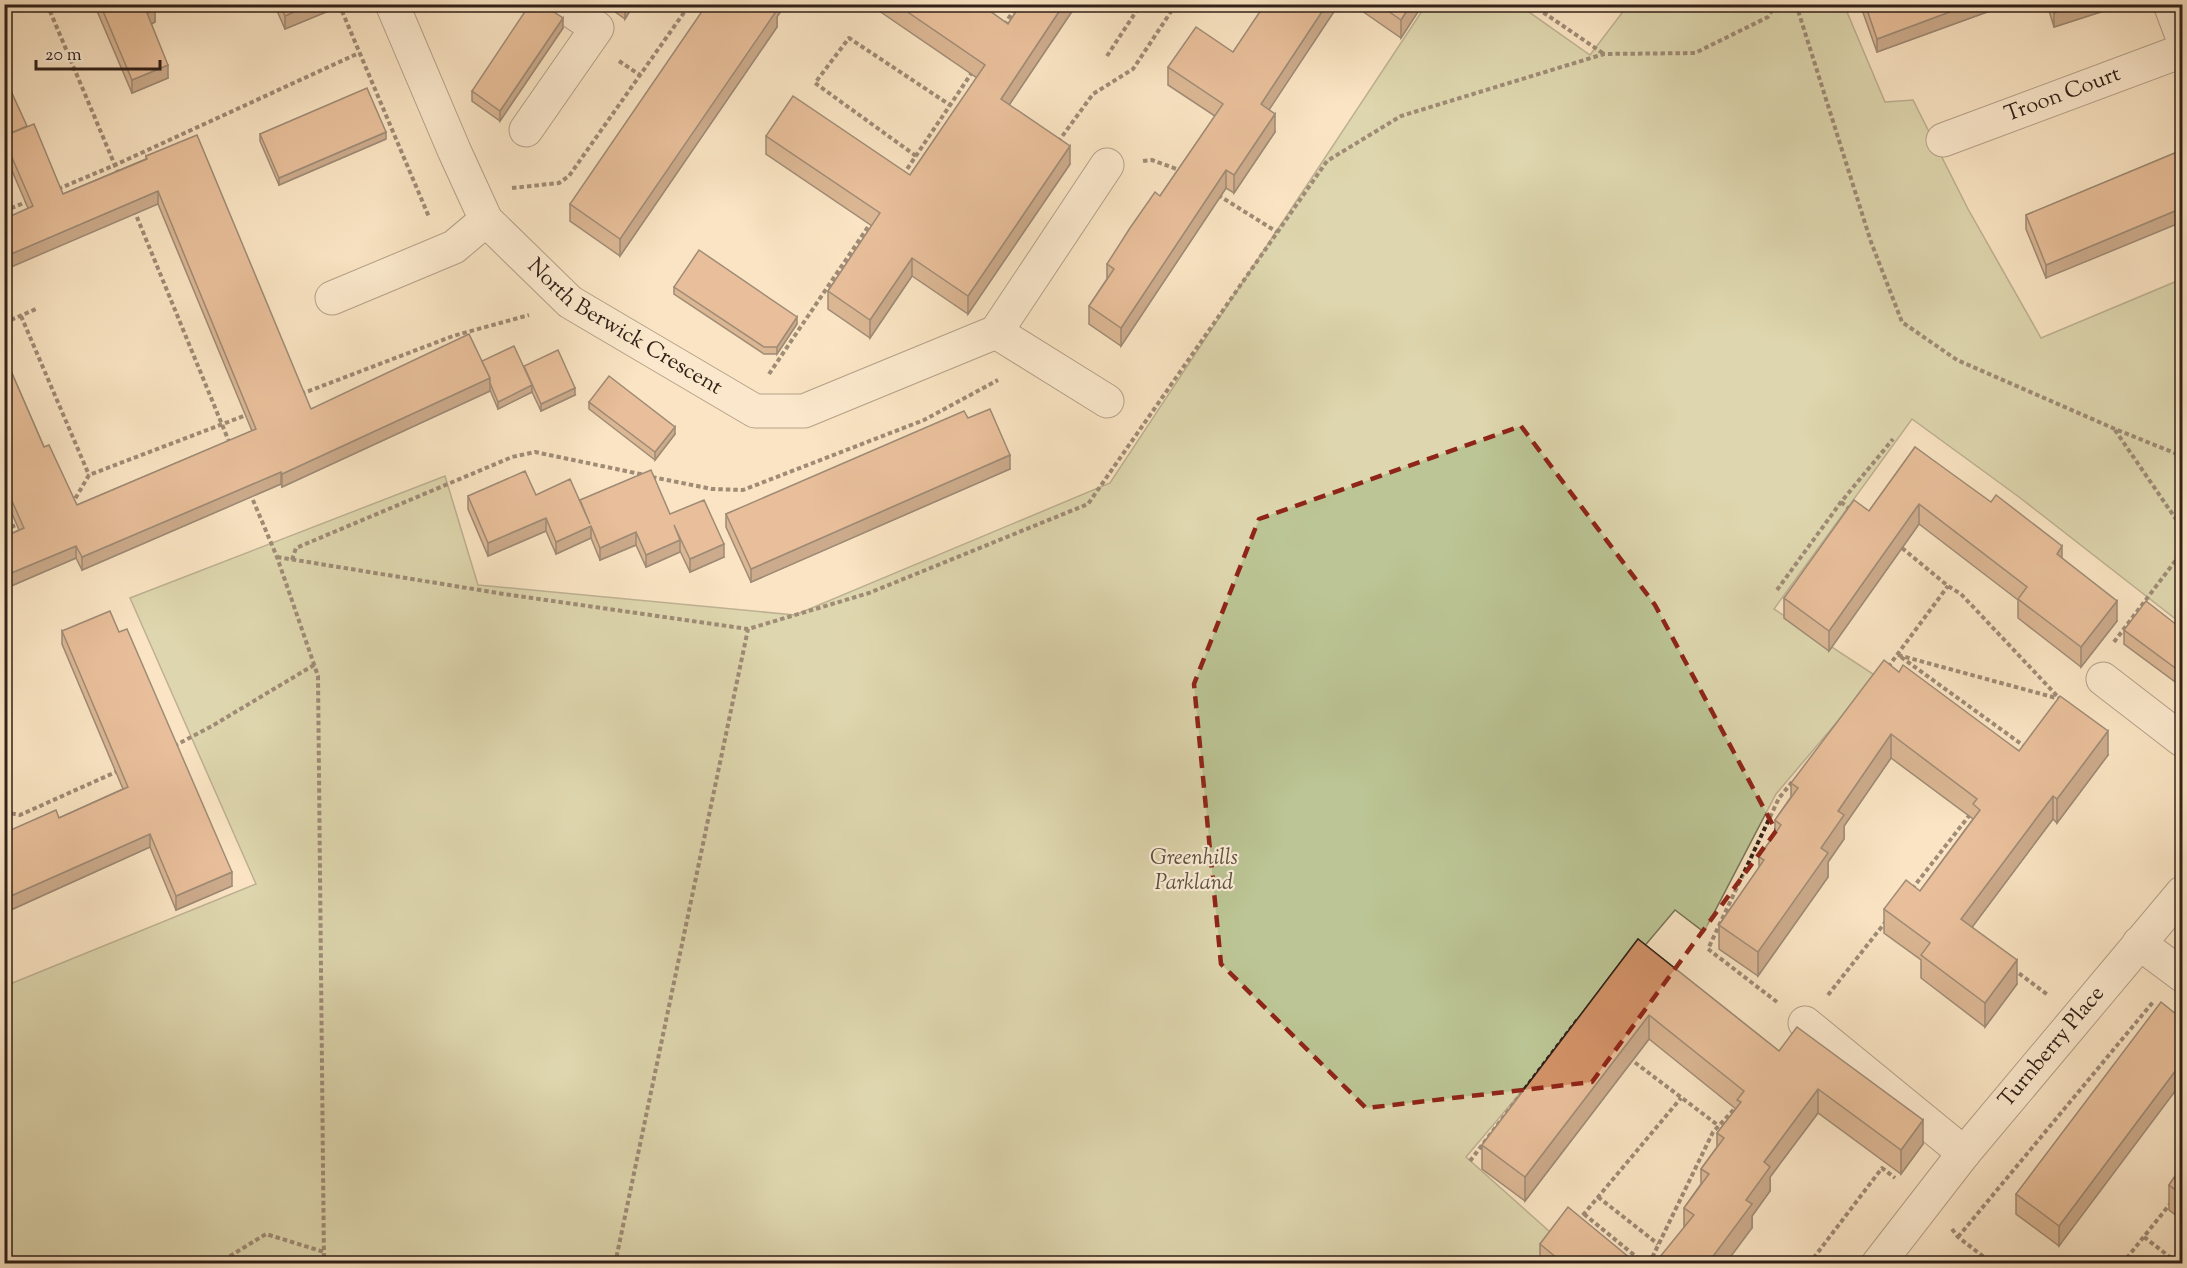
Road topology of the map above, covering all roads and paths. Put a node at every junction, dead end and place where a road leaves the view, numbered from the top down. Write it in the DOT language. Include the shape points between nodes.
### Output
graph roads {
  1 [pos="47,4"];
  2 [pos="339,4"];
  3 [pos="392,4"];
  4 [pos="561,4"];
  5 [pos="690,4"];
  6 [pos="1018,4"];
  7 [pos="1142,4"];
  8 [pos="1176,4"];
  9 [pos="1531,4"];
  10 [pos="1796,4"];
  11 [pos="2170,4"];
  12 [pos="1000,32"];
  13 [pos="2182,36"];
  14 [pos="2182,51"];
  15 [pos="359,53"];
  16 [pos="1604,54"];
  17 [pos="1107,56"];
  18 [pos="975,68"];
  19 [pos="963,86"];
  20 [pos="972,93"];
  21 [pos="950,105"];
  22 [pos="526,130"];
  23 [pos="1943,140"];
  24 [pos="1054,148"];
  25 [pos="916,156"];
  26 [pos="115,165"];
  27 [pos="1107,165"];
  28 [pos="120,176"];
  29 [pos="903,176"];
  30 [pos="1189,176"];
  31 [pos="1209,189"];
  32 [pos="49,192"];
  33 [pos="38,197"];
  34 [pos="479,206"];
  35 [pos="133,208"];
  36 [pos="4,211"];
  37 [pos="876,215"];
  38 [pos="1277,232"];
  39 [pos="444,251"];
  40 [pos="559,291"];
  41 [pos="333,298"];
  42 [pos="36,309"];
  43 [pos="21,316"];
  44 [pos="4,324"];
  45 [pos="996,332"];
  46 [pos="1038,358"];
  47 [pos="299,395"];
  48 [pos="1107,401"];
  49 [pos="747,407"];
  50 [pos="255,412"];
  51 [pos="222,424"];
  52 [pos="2115,429"];
  53 [pos="1893,439"];
  54 [pos="231,447"];
  55 [pos="2182,456"];
  56 [pos="89,475"];
  57 [pos="249,491"];
  58 [pos="1841,502"];
  59 [pos="65,504"];
  60 [pos="1857,514"];
  61 [pos="25,521"];
  62 [pos="2182,528"];
  63 [pos="4,530"];
  64 [pos="1902,548"];
  65 [pos="291,560"];
  66 [pos="1948,586"];
  67 [pos="1777,590"];
  68 [pos="748,629"];
  69 [pos="1898,655"];
  70 [pos="314,665"];
  71 [pos="1883,673"];
  72 [pos="2103,679"];
  73 [pos="2182,740"];
  74 [pos="2024,746"];
  75 [pos="171,748"];
  76 [pos="128,767"];
  77 [pos="1794,780"];
  78 [pos="1978,804"];
  79 [pos="4,812"];
  80 [pos="2182,893"];
  81 [pos="1917,897"];
  82 [pos="1888,919"];
  83 [pos="2139,943"];
  84 [pos="2005,963"];
  85 [pos="2180,974"];
  86 [pos="2077,1017"];
  87 [pos="1805,1023"];
  88 [pos="1587,1026"];
  89 [pos="1625,1055"];
  90 [pos="1682,1098"];
  91 [pos="1742,1100"];
  92 [pos="1719,1126"];
  93 [pos="1964,1153"];
  94 [pos="1470,1161"];
  95 [pos="2176,1196"];
  96 [pos="1598,1197"];
  97 [pos="1927,1201"];
  98 [pos="1584,1214"];
  99 [pos="1575,1224"];
  100 [pos="1958,1237"];
  101 [pos="2144,1237"];
  102 [pos="1658,1244"];
  103 [pos="324,1252"];
  104 [pos="217,1263"];
  105 [pos="324,1263"];
  106 [pos="615,1263"];
  107 [pos="1647,1263"];
  108 [pos="1809,1263"];
  109 [pos="1878,1263"];
  110 [pos="1993,1263"];
  111 [pos="2122,1263"];
  112 [pos="2179,1263"];
  1 -- 26 [label="path"];
  2 -- 15 [label="path"];
  3 -- 34 [label="street, North Berwick Crescent"];
  4 -- 22 [label="street" via="597,28"];
  5 -- 34 [label="path" via="569,176 559,183"];
  6 -- 12 [label="path"];
  7 -- 17 [label="path"];
  8 -- 24 [label="path" via="1133,69 1093,94"];
  9 -- 16 [label="path"];
  10 -- 52 [label="path" via="1871,242 1902,322 1957,360"];
  11 -- 13 [label="street"];
  14 -- 23 [label="street, Troon Court"];
  15 -- 26 [label="path"];
  15 -- 39 [label="path"];
  18 -- 19 [label="path"];
  19 -- 20 [label="path"];
  19 -- 21 [label="path"];
  21 -- 25 [label="path"];
  21 -- 25 [label="path" via="849,38 815,83"];
  25 -- 29 [label="path"];
  26 -- 28 [label="path"];
  26 -- 32 [label="path"];
  27 -- 30 [label="path" via="1152,160"];
  27 -- 45 [label="street"];
  31 -- 38 [label="path"];
  33 -- 36 [label="path"];
  34 -- 39 [label="street" via="454,247"];
  34 -- 40 [label="street, North Berwick Crescent"];
  35 -- 51 [label="path"];
  37 -- 49 [label="path"];
  39 -- 41 [label="street"];
  40 -- 47 [label="path" via="539,312 453,336"];
  40 -- 49 [label="street, North Berwick Crescent" via="570,302"];
  42 -- 43 [label="path"];
  43 -- 44 [label="path"];
  43 -- 56 [label="path"];
  45 -- 46 [label="street"];
  45 -- 49 [label="street, North Berwick Crescent" via="804,411 755,411"];
  46 -- 48 [label="street"];
  46 -- 65 [label="path" via="924,420 743,490 712,489 535,452 512,457 296,548"];
  50 -- 51 [label="path"];
  51 -- 54 [label="path"];
  51 -- 56 [label="path"];
  52 -- 55 [label="path"];
  52 -- 62 [label="path"];
  53 -- 58 [label="path"];
  56 -- 59 [label="path" via="75,499"];
  57 -- 70 [label="path" via="277,557"];
  58 -- 60 [label="path"];
  58 -- 67 [label="path"];
  61 -- 63 [label="path"];
  64 -- 66 [label="path"];
  66 -- 69 [label="path"];
  66 -- 69 [label="path" via="1961,594 2061,700"];
  68 -- 106 [label="path"];
  69 -- 71 [label="path"];
  69 -- 74 [label="path"];
  70 -- 75 [label="path"];
  70 -- 103 [label="path" via="318,675"];
  72 -- 73 [label="street"];
  76 -- 79 [label="path" via="20,815"];
  77 -- 87 [label="path" via="1779,798 1708,949"];
  78 -- 81 [label="path" via="1910,891"];
  80 -- 83 [label="street, Turnberry Place"];
  82 -- 87 [label="path"];
  83 -- 85 [label="street"];
  83 -- 86 [label="street, Turnberry Place"];
  84 -- 86 [label="path"];
  85 -- 100 [label="path"];
  86 -- 93 [label="street, Turnberry Place"];
  87 -- 93 [label="street"];
  88 -- 94 [label="path" via="1578,1019"];
  89 -- 90 [label="path"];
  90 -- 92 [label="path"];
  90 -- 96 [label="path"];
  91 -- 92 [label="path"];
  92 -- 102 [label="path"];
  93 -- 97 [label="street, Turnberry Place"];
  95 -- 101 [label="path"];
  96 -- 98 [label="path"];
  96 -- 102 [label="path"];
  97 -- 100 [label="path"];
  97 -- 108 [label="path" via="1882,1168"];
  97 -- 109 [label="street, Turnberry Place"];
  98 -- 99 [label="path"];
  98 -- 107 [label="path"];
  100 -- 110 [label="path"];
  101 -- 111 [label="path"];
  101 -- 112 [label="path"];
  102 -- 107 [label="path"];
  103 -- 104 [label="path" via="266,1234"];
  103 -- 105 [label="path"];
}
